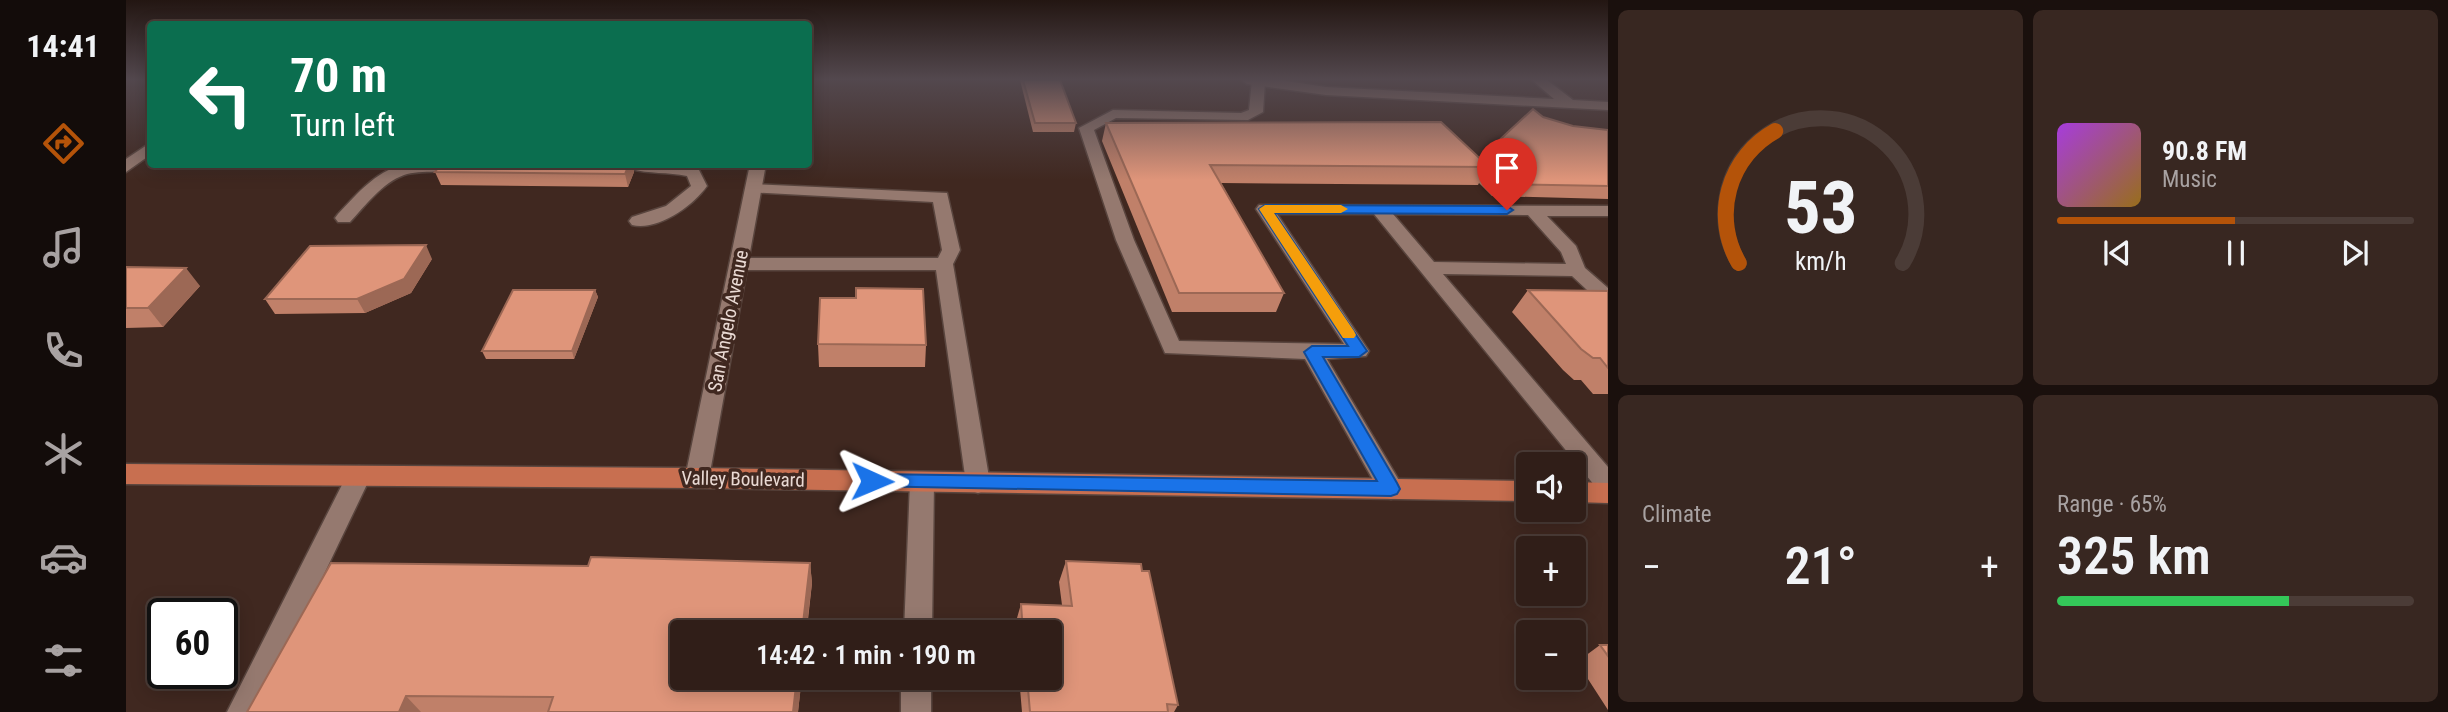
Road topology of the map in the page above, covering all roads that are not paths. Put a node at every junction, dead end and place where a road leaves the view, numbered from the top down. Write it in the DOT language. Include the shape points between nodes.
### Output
graph roads {
  1 [pos="1253,113"];
  2 [pos="147,150"];
  3 [pos="126,167"];
  4 [pos="404,168"];
  5 [pos="669,168"];
  6 [pos="757,168"];
  7 [pos="753,189"];
  8 [pos="1379,209"];
  9 [pos="1532,211"];
  10 [pos="1608,211"];
  11 [pos="344,218"];
  12 [pos="638,221"];
  13 [pos="739,264"];
  14 [pos="944,264"];
  15 [pos="1428,268"];
  16 [pos="1577,270"];
  17 [pos="1608,299"];
  18 [pos="1312,352"];
  19 [pos="126,474"];
  20 [pos="359,476"];
  21 [pos="697,478"];
  22 [pos="922,482"];
  23 [pos="978,483"];
  24 [pos="1608,484"];
  25 [pos="1391,489"];
  26 [pos="1516,491"];
  27 [pos="1586,492"];
  28 [pos="1608,493"];
  29 [pos="918,620"];
  30 [pos="916,690"];
  31 [pos="242,712"];
  32 [pos="915,712"];
  1 -- 18 [label="street" via="1243,117 1113,114 1086,128 1172,348"];
  2 -- 3 [label="street"];
  4 -- 11 [label="street" via="381,178"];
  5 -- 12 [label="street" via="693,173 699,186 682,204"];
  6 -- 7 [label="street, San Angelo Avenue"];
  7 -- 13 [label="street, San Angelo Avenue"];
  7 -- 14 [label="street" via="941,197 951,250"];
  8 -- 9 [label="street"];
  8 -- 15 [label="street"];
  8 -- 18 [label="street" via="1265,209 1359,351"];
  9 -- 10 [label="street"];
  9 -- 16 [label="street" via="1570,250"];
  13 -- 14 [label="street"];
  13 -- 21 [label="street, San Angelo Avenue"];
  14 -- 23 [label="street"];
  15 -- 16 [label="street"];
  15 -- 24 [label="street"];
  16 -- 17 [label="street"];
  18 -- 25 [label="street"];
  19 -- 20 [label="main road, Valley Boulevard"];
  20 -- 21 [label="main road, Valley Boulevard"];
  20 -- 31 [label="street"];
  21 -- 22 [label="main road, Valley Boulevard"];
  22 -- 23 [label="main road, Valley Boulevard"];
  22 -- 29 [label="street"];
  23 -- 25 [label="main road, Valley Boulevard"];
  25 -- 26 [label="main road, Valley Boulevard"];
  27 -- 28 [label="main road"];
  30 -- 32 [label="street"];
}
